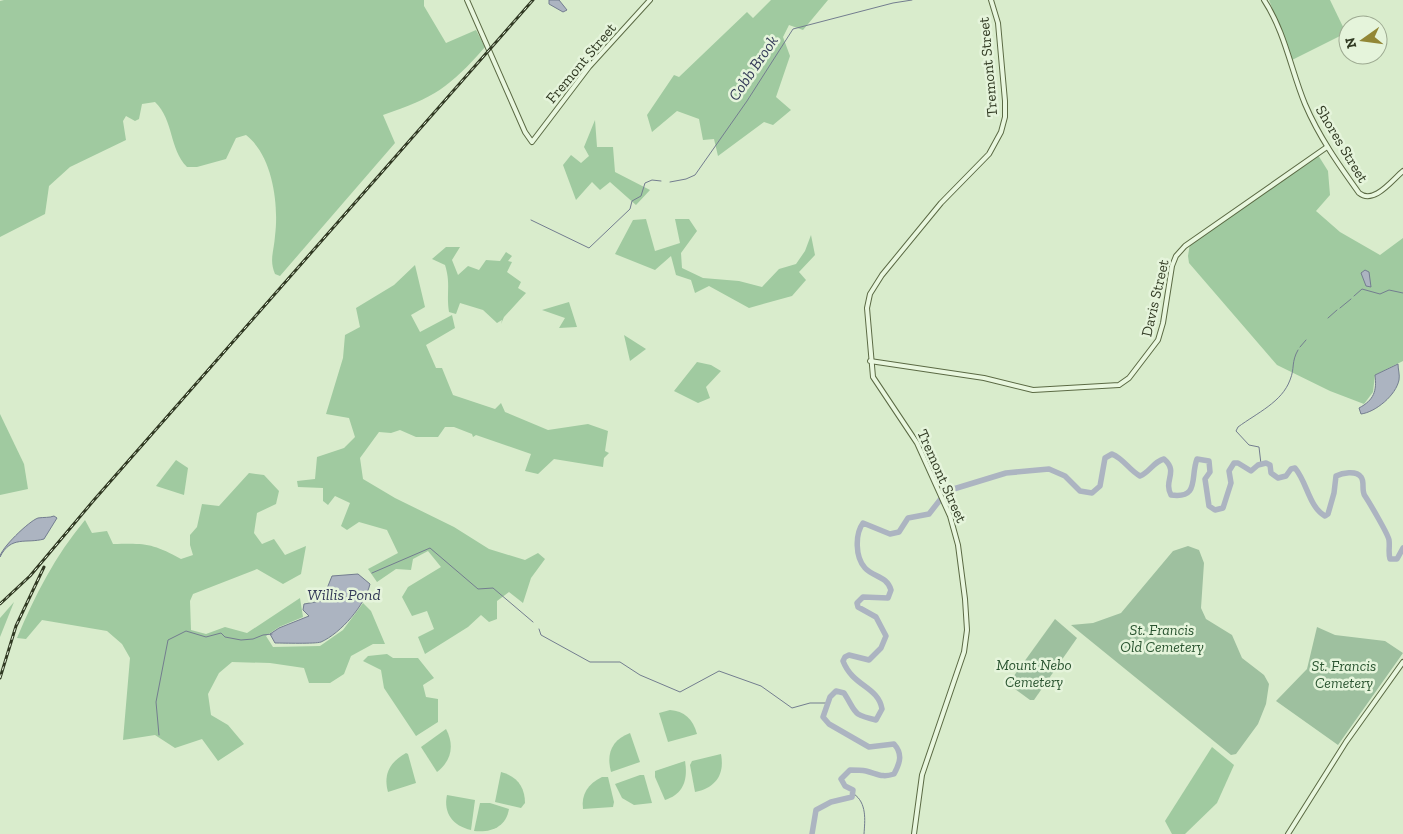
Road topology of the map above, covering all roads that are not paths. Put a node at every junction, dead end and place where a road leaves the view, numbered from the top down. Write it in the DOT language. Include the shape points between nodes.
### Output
graph roads {
  1 [pos="467,0"];
  2 [pos="650,0"];
  3 [pos="991,0"];
  4 [pos="1264,0"];
  5 [pos="1328,147"];
  6 [pos="1403,171"];
  7 [pos="870,361"];
  8 [pos="1403,662"];
  9 [pos="914,834"];
  10 [pos="1288,834"];
  1 -- 2 [label="street, Fremont Street" via="532,142 589,67"];
  3 -- 7 [label="street, Tremont Street" via="998,23 1005,101 1002,132 989,154 941,203 874,286 867,308"];
  4 -- 5 [label="street, Shores Street" via="1278,26 1306,106"];
  5 -- 6 [label="street, Shores Street" via="1364,197 1377,194"];
  5 -- 7 [label="street, Davis Street" via="1185,246 1172,266 1160,336 1153,349 1123,383 1033,390 984,378"];
  7 -- 9 [label="street, Tremont Street" via="875,382 914,438 938,489 955,531 962,570 966,641 921,779"];
  8 -- 10 [label="street" via="1346,742"];
}
